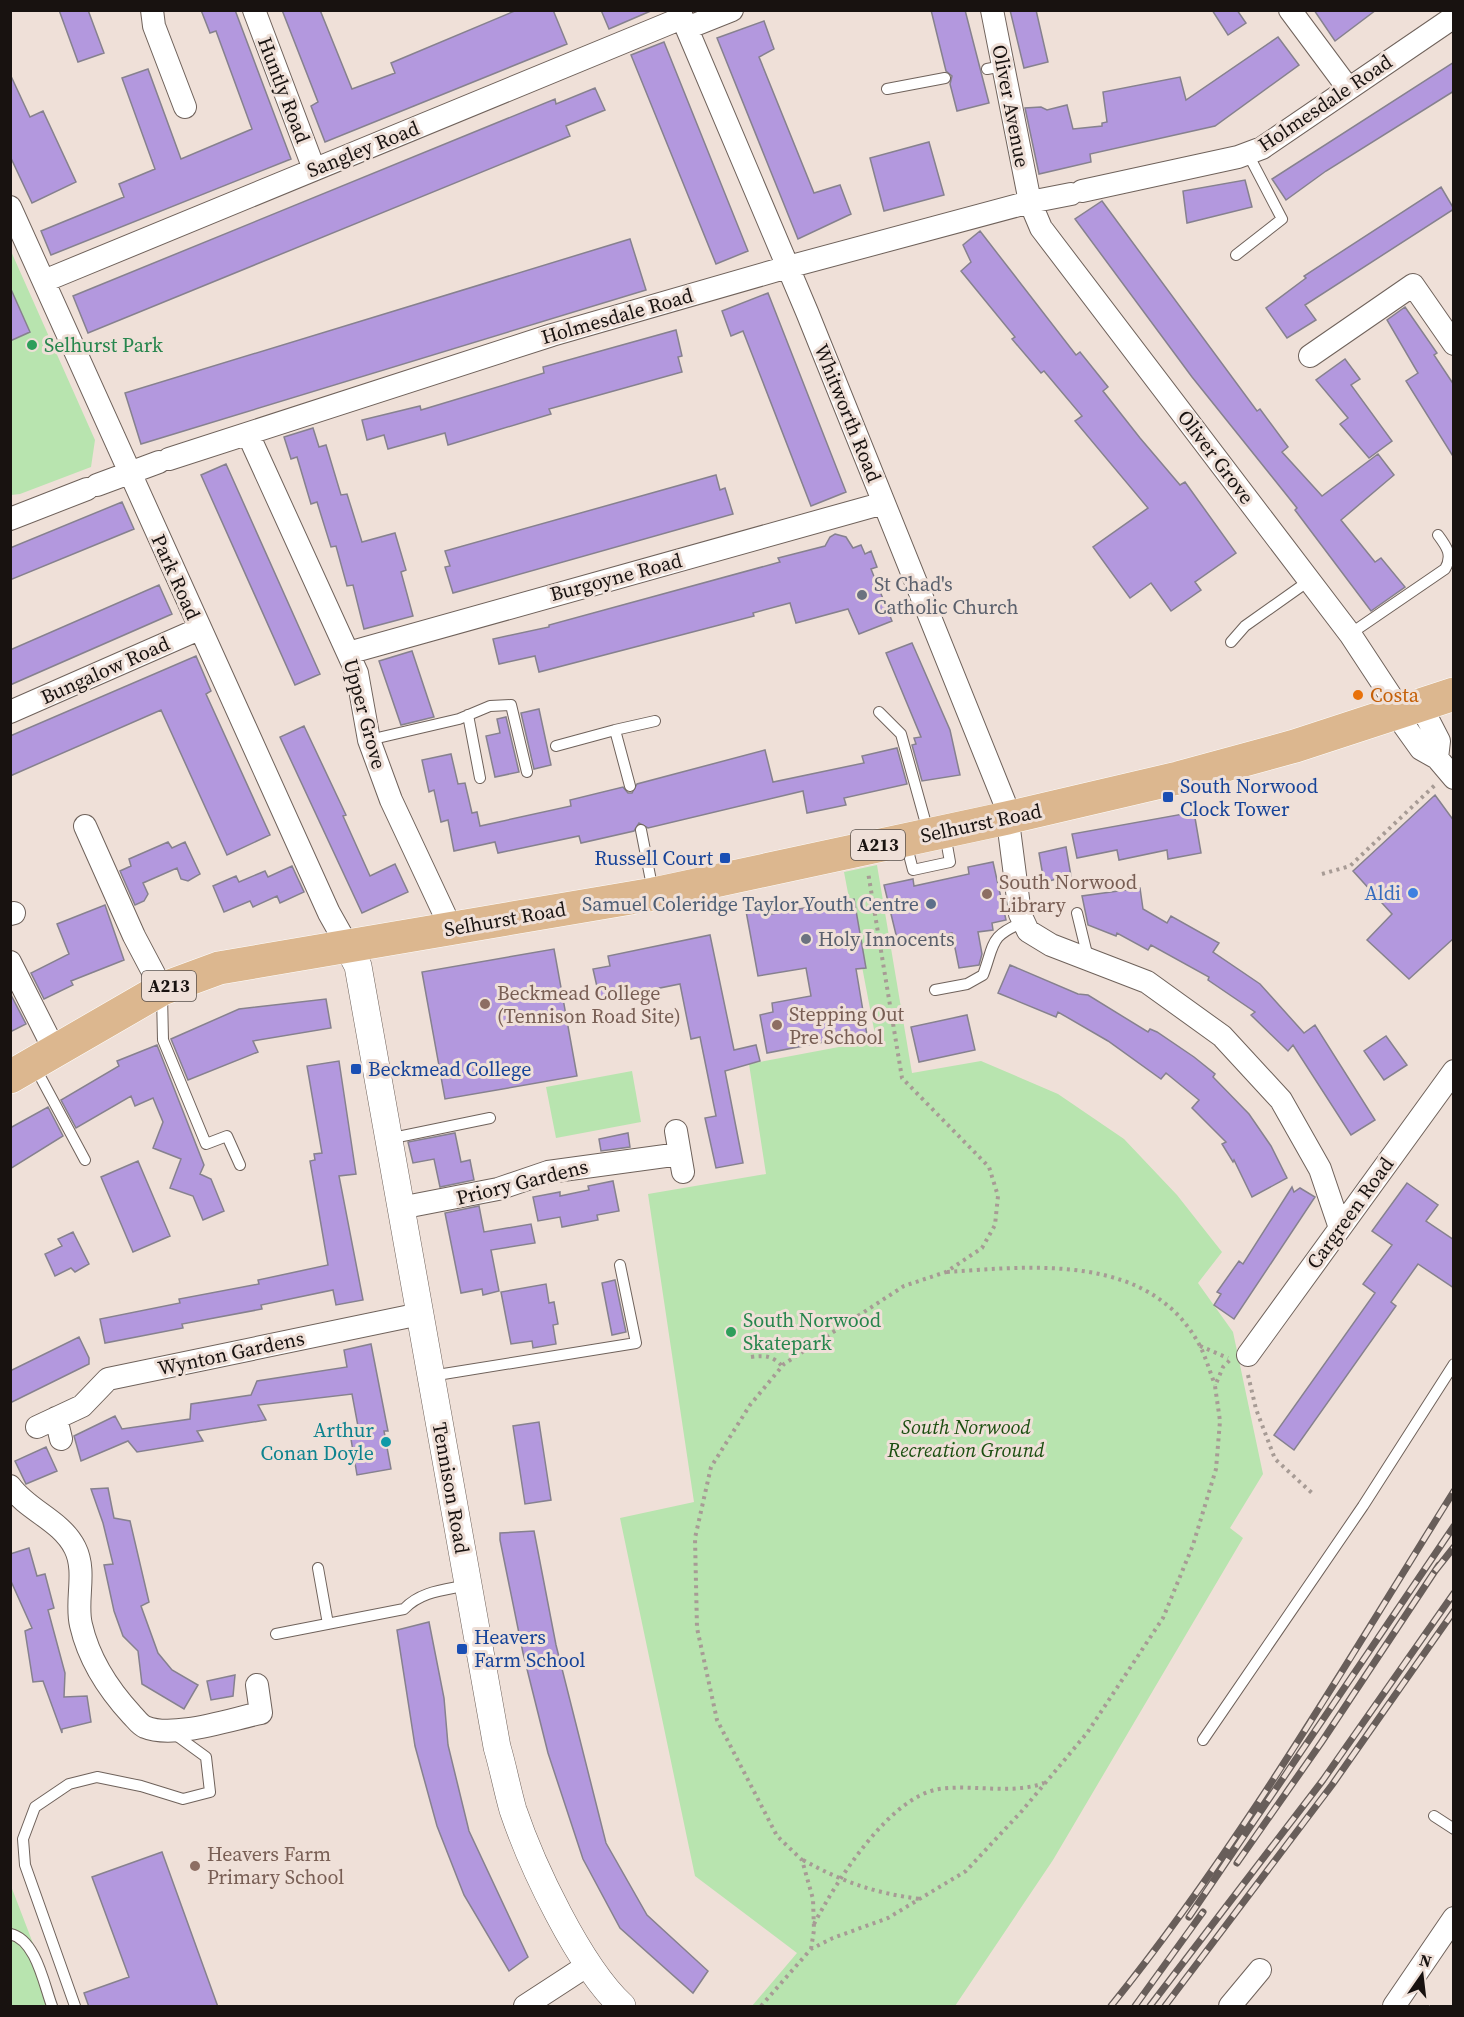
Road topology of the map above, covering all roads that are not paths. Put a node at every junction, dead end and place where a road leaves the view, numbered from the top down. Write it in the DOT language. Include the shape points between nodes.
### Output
graph roads {
  1 [pos="152,10"];
  2 [pos="254,10"];
  3 [pos="732,10"];
  4 [pos="992,10"];
  5 [pos="1290,10"];
  6 [pos="1454,17"];
  7 [pos="683,19"];
  8 [pos="945,78"];
  9 [pos="1348,88"];
  10 [pos="887,89"];
  11 [pos="185,107"];
  12 [pos="1248,154"];
  13 [pos="314,169"];
  14 [pos="1030,202"];
  15 [pos="10,207"];
  16 [pos="1236,255"];
  17 [pos="788,267"];
  18 [pos="44,281"];
  19 [pos="1454,344"];
  20 [pos="1310,356"];
  21 [pos="248,434"];
  22 [pos="129,471"];
  23 [pos="884,503"];
  24 [pos="10,519"];
  25 [pos="1438,535"];
  26 [pos="1310,580"];
  27 [pos="200,629"];
  28 [pos="1350,633"];
  29 [pos="1231,642"];
  30 [pos="348,653"];
  31 [pos="1454,694"];
  32 [pos="1406,711"];
  33 [pos="10,712"];
  34 [pos="879,712"];
  35 [pos="468,715"];
  36 [pos="655,721"];
  37 [pos="615,730"];
  38 [pos="369,740"];
  39 [pos="556,746"];
  40 [pos="1448,770"];
  41 [pos="527,772"];
  42 [pos="480,778"];
  43 [pos="630,786"];
  44 [pos="1007,818"];
  45 [pos="86,826"];
  46 [pos="640,830"];
  47 [pos="926,835"];
  48 [pos="654,894"];
  49 [pos="1077,913"];
  50 [pos="1024,922"];
  51 [pos="451,928"];
  52 [pos="347,945"];
  53 [pos="1088,958"];
  54 [pos="10,962"];
  55 [pos="162,989"];
  56 [pos="935,990"];
  57 [pos="33,1064"];
  58 [pos="1454,1071"];
  59 [pos="490,1118"];
  60 [pos="676,1131"];
  61 [pos="388,1139"];
  62 [pos="85,1160"];
  63 [pos="240,1165"];
  64 [pos="400,1208"];
  65 [pos="1340,1228"];
  66 [pos="620,1265"];
  67 [pos="420,1314"];
  68 [pos="1240,1357"];
  69 [pos="1454,1364"];
  70 [pos="431,1376"];
  71 [pos="51,1428"];
  72 [pos="10,1486"];
  73 [pos="318,1568"];
  74 [pos="469,1585"];
  75 [pos="328,1624"];
  76 [pos="276,1634"];
  77 [pos="257,1685"];
  78 [pos="171,1731"];
  79 [pos="1203,1740"];
  80 [pos="1434,1816"];
  81 [pos="1454,1829"];
  82 [pos="1454,1918"];
  83 [pos="10,1934"];
  84 [pos="588,1965"];
  85 [pos="1260,1970"];
  86 [pos="52,2007"];
  87 [pos="75,2007"];
  88 [pos="525,2007"];
  89 [pos="622,2007"];
  90 [pos="1230,2007"];
  91 [pos="1394,2007"];
  1 -- 11 [label="street" via="154,26"];
  2 -- 13 [label="street, Huntly Road"];
  3 -- 7 [label="street"];
  4 -- 14 [label="street, Oliver Avenue" via="995,67"];
  5 -- 9 [label="street"];
  6 -- 9 [label="street, Holmesdale Road"];
  7 -- 13 [label="street, Sangley Road"];
  7 -- 17 [label="street, Whitworth Road"];
  8 -- 10 [label="lane"];
  9 -- 12 [label="street, Holmesdale Road"];
  12 -- 14 [label="street, Holmesdale Road"];
  12 -- 16 [label="lane" via="1282,219"];
  13 -- 18 [label="street, Sangley Road"];
  14 -- 17 [label="street, Holmesdale Road"];
  14 -- 26 [label="street, Oliver Grove" via="1041,228"];
  15 -- 18 [label="street, Park Road"];
  17 -- 21 [label="street, Holmesdale Road" via="552,335"];
  17 -- 23 [label="street, Whitworth Road"];
  18 -- 22 [label="street, Park Road"];
  19 -- 20 [label="street" via="1413,285"];
  21 -- 22 [label="street, Holmesdale Road"];
  21 -- 30 [label="street, Upper Grove"];
  22 -- 24 [label="street, Holmesdale Road"];
  22 -- 27 [label="street, Park Road"];
  23 -- 30 [label="street, Burgoyne Road"];
  23 -- 44 [label="street, Whitworth Road" via="1006,806"];
  25 -- 28 [label="lane" via="1449,551 1445,569"];
  26 -- 28 [label="street, Oliver Grove"];
  26 -- 29 [label="lane" via="1245,626"];
  27 -- 33 [label="street, Bungalow Road"];
  27 -- 52 [label="street, Park Road"];
  28 -- 32 [label="street, Oliver Grove"];
  30 -- 38 [label="street, Upper Grove" via="360,684"];
  31 -- 32 [label="main road, A213"];
  32 -- 40 [label="street, Oliver Grove" via="1439,741"];
  32 -- 44 [label="main road, Selhurst Road / A213" via="1178,778"];
  34 -- 47 [label="lane" via="901,734"];
  35 -- 38 [label="lane"];
  35 -- 41 [label="lane" via="490,706 511,705"];
  35 -- 42 [label="lane"];
  36 -- 37 [label="lane"];
  37 -- 39 [label="lane"];
  37 -- 43 [label="lane"];
  38 -- 51 [label="street, Upper Grove" via="390,800"];
  44 -- 47 [label="main road, Selhurst Road / A213"];
  44 -- 50 [label="street, Whitworth Road"];
  45 -- 55 [label="street"];
  46 -- 48 [label="lane"];
  47 -- 48 [label="main road, Selhurst Road / A213"];
  48 -- 51 [label="main road, Selhurst Road / A213"];
  49 -- 53 [label="lane"];
  50 -- 53 [label="street" via="1028,932 1051,945"];
  50 -- 56 [label="lane" via="992,940 983,975 967,984"];
  51 -- 52 [label="main road, Selhurst Road / A213"];
  52 -- 55 [label="main road, Selhurst Road / A213" via="245,962"];
  52 -- 61 [label="street, Tennison Road" via="358,966"];
  53 -- 65 [label="street" via="1148,982 1222,1036 1281,1100 1320,1169"];
  54 -- 57 [label="street"];
  55 -- 57 [label="main road, Selhurst Road / A213"];
  55 -- 63 [label="lane" via="164,1040 206,1144 227,1136"];
  57 -- 62 [label="lane"];
  58 -- 65 [label="street, Cargreen Road"];
  59 -- 61 [label="lane"];
  60 -- 64 [label="street, Priory Gardens" via="681,1163 548,1172 498,1189"];
  61 -- 64 [label="street, Tennison Road"];
  64 -- 67 [label="street, Tennison Road"];
  65 -- 68 [label="street, Cargreen Road"];
  66 -- 70 [label="lane" via="636,1343"];
  67 -- 70 [label="street, Tennison Road"];
  67 -- 71 [label="street, Wynton Gardens" via="108,1379 82,1406"];
  69 -- 79 [label="lane" via="1363,1506"];
  70 -- 74 [label="street, Tennison Road"];
  72 -- 78 [label="street" via="20,1499 58,1526 75,1549 80,1572 80,1624 97,1670 115,1697 144,1727"];
  73 -- 75 [label="lane"];
  74 -- 75 [label="lane" via="428,1593 404,1610"];
  74 -- 84 [label="street, Tennison Road" via="497,1747 513,1810 548,1892"];
  75 -- 76 [label="lane"];
  77 -- 78 [label="street" via="261,1713"];
  78 -- 87 [label="lane" via="206,1757 210,1792 183,1799 97,1777 69,1784 35,1807 23,1839 25,1865"];
  80 -- 81 [label="lane"];
  82 -- 91 [label="street"];
  83 -- 86 [label="lane" via="29,1946"];
  84 -- 88 [label="street"];
  84 -- 89 [label="street, Tennison Road"];
  85 -- 90 [label="street"];
}
